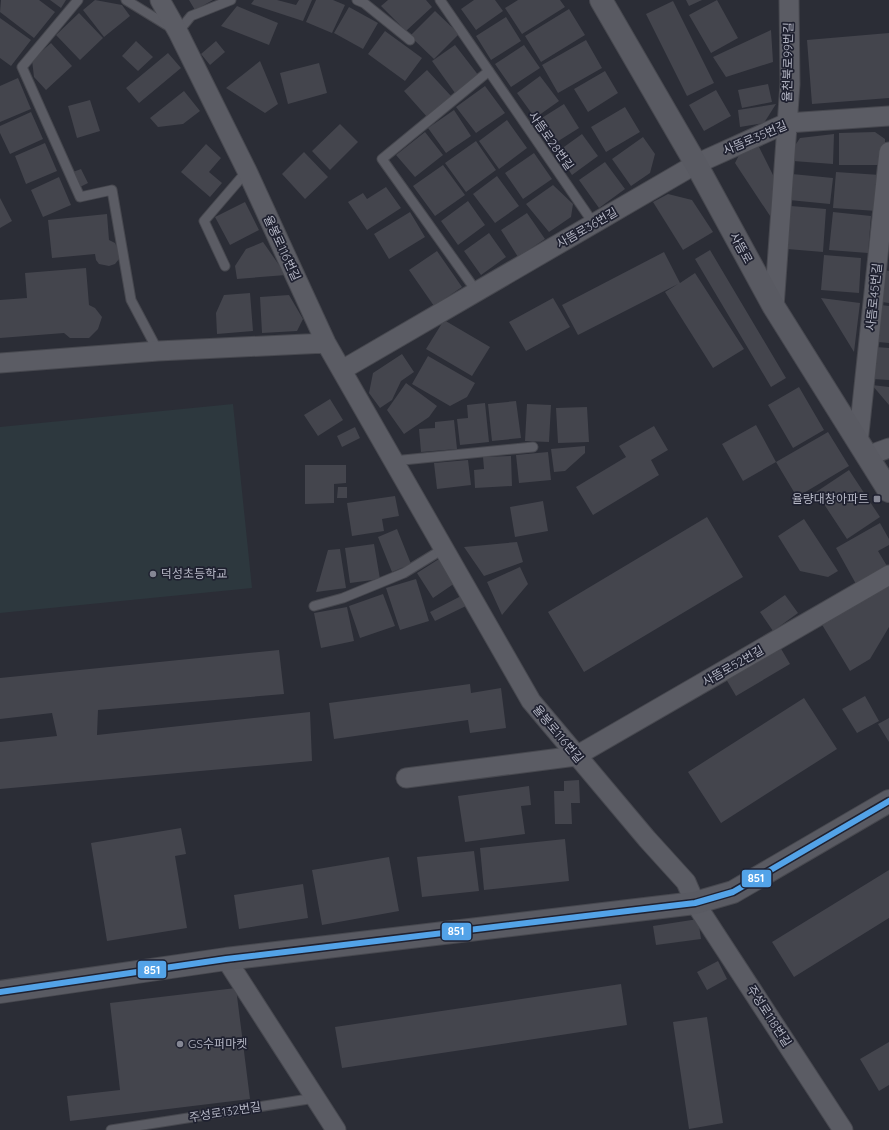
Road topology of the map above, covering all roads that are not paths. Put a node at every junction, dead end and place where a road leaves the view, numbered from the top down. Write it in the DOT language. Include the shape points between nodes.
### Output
graph roads {
  1 [pos="78,0"];
  2 [pos="126,0"];
  3 [pos="160,0"];
  4 [pos="231,0"];
  5 [pos="357,0"];
  6 [pos="440,0"];
  7 [pos="601,0"];
  8 [pos="789,0"];
  9 [pos="178,32"];
  10 [pos="410,40"];
  11 [pos="489,71"];
  12 [pos="889,116"];
  13 [pos="787,123"];
  14 [pos="889,152"];
  15 [pos="696,164"];
  16 [pos="247,171"];
  17 [pos="594,224"];
  18 [pos="225,266"];
  19 [pos="477,292"];
  20 [pos="774,307"];
  21 [pos="326,343"];
  22 [pos="158,350"];
  23 [pos="0,363"];
  24 [pos="342,370"];
  25 [pos="533,447"];
  26 [pos="889,448"];
  27 [pos="863,450"];
  28 [pos="393,461"];
  29 [pos="889,491"];
  30 [pos="443,549"];
  31 [pos="889,575"];
  32 [pos="314,606"];
  33 [pos="576,756"];
  34 [pos="406,778"];
  35 [pos="889,801"];
  36 [pos="695,903"];
  37 [pos="226,959"];
  38 [pos="0,992"];
  39 [pos="315,1098"];
  40 [pos="111,1130"];
  41 [pos="336,1130"];
  42 [pos="843,1130"];
  1 -- 22 [label="lane" via="22,67 80,197 112,190 131,300"];
  2 -- 9 [label="lane"];
  3 -- 9 [label="street, 율봉로116번길"];
  4 -- 9 [label="lane" via="191,16"];
  5 -- 10 [label="lane"];
  6 -- 11 [label="lane, 사뜸로28번길"];
  7 -- 15 [label="street, 사뜸로"];
  8 -- 13 [label="street, 율천북로99번길" via="790,84"];
  9 -- 16 [label="street, 율봉로116번길"];
  11 -- 17 [label="lane, 사뜸로28번길"];
  11 -- 19 [label="lane" via="382,159"];
  12 -- 13 [label="street, 사뜸로35번길"];
  13 -- 15 [label="street, 사뜸로35번길"];
  13 -- 20 [label="street, 율천북로99번길"];
  14 -- 27 [label="street, 사뜸로45번길"];
  15 -- 17 [label="street, 사뜸로36번길"];
  15 -- 20 [label="street, 사뜸로"];
  16 -- 18 [label="lane" via="204,221"];
  16 -- 21 [label="street, 율봉로116번길"];
  17 -- 19 [label="street, 사뜸로36번길"];
  19 -- 24 [label="street, 사뜸로36번길"];
  20 -- 27 [label="street, 사뜸로"];
  21 -- 22 [label="street"];
  21 -- 24 [label="street, 율봉로116번길"];
  22 -- 23 [label="street"];
  24 -- 28 [label="street, 율봉로116번길"];
  25 -- 28 [label="lane"];
  26 -- 27 [label="street"];
  27 -- 29 [label="street, 사뜸로"];
  28 -- 30 [label="street, 율봉로116번길"];
  30 -- 32 [label="lane" via="404,573 343,598"];
  30 -- 33 [label="street, 율봉로116번길" via="531,701"];
  31 -- 33 [label="street, 사뜸로52번길"];
  33 -- 34 [label="street"];
  33 -- 36 [label="street, 율봉로116번길" via="686,882"];
  35 -- 36 [label="street" via="733,892"];
  36 -- 37 [label="street"];
  36 -- 42 [label="street, 주성로118번길"];
  37 -- 38 [label="street"];
  37 -- 39 [label="street"];
  39 -- 40 [label="lane, 주성로132번길"];
  39 -- 41 [label="street"];
}
